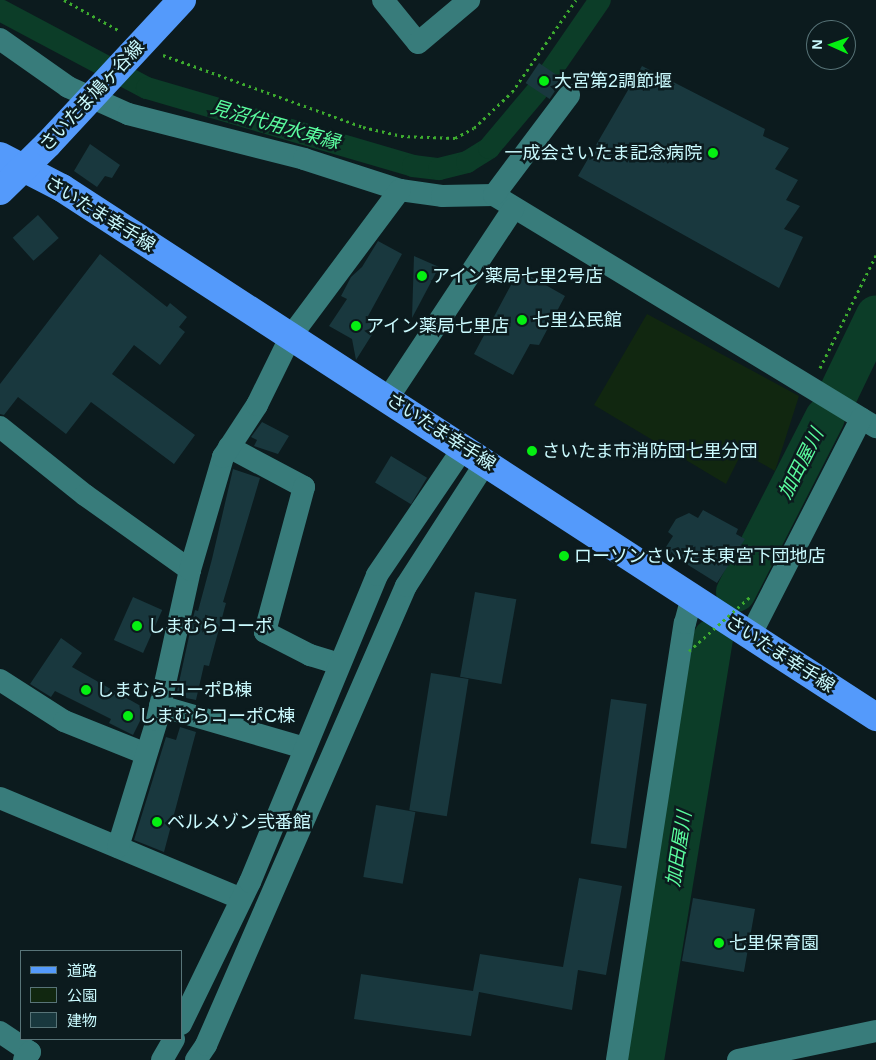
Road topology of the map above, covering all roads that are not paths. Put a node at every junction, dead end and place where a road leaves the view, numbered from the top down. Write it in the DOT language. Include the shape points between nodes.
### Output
graph roads {
  1 [pos="182,0"];
  2 [pos="384,0"];
  3 [pos="469,0"];
  4 [pos="0,39"];
  5 [pos="569,95"];
  6 [pos="94,96"];
  7 [pos="12,162"];
  8 [pos="400,190"];
  9 [pos="0,191"];
  10 [pos="494,195"];
  11 [pos="513,209"];
  12 [pos="291,336"];
  13 [pos="388,398"];
  14 [pos="869,423"];
  15 [pos="0,427"];
  16 [pos="229,447"];
  17 [pos="475,454"];
  18 [pos="190,570"];
  19 [pos="692,597"];
  20 [pos="752,634"];
  21 [pos="339,664"];
  22 [pos="0,680"];
  23 [pos="160,706"];
  24 [pos="876,718"];
  25 [pos="305,748"];
  26 [pos="146,754"];
  27 [pos="0,798"];
  28 [pos="118,847"];
  29 [pos="241,899"];
  30 [pos="182,1022"];
  31 [pos="876,1031"];
  32 [pos="0,1032"];
  33 [pos="173,1040"];
  34 [pos="204,1055"];
  35 [pos="24,1060"];
  36 [pos="162,1060"];
  37 [pos="616,1060"];
  38 [pos="738,1060"];
  1 -- 6 [label="main road, さいたま鳩ヶ谷線" via="137,45"];
  2 -- 3 [label="street" via="418,43"];
  4 -- 6 [label="street"];
  5 -- 10 [label="street"];
  6 -- 7 [label="main road, さいたま鳩ヶ谷線"];
  6 -- 8 [label="street" via="128,114 304,160"];
  7 -- 9 [label="main road, さいたま鳩ヶ谷線"];
  7 -- 12 [label="main road, さいたま幸手線" via="62,188"];
  8 -- 10 [label="street" via="442,196"];
  8 -- 12 [label="street"];
  10 -- 11 [label="street"];
  11 -- 13 [label="street"];
  11 -- 14 [label="street"];
  12 -- 13 [label="main road, さいたま幸手線"];
  12 -- 16 [label="street" via="257,405"];
  13 -- 17 [label="main road, さいたま幸手線"];
  14 -- 20 [label="street"];
  15 -- 18 [label="street" via="85,495"];
  16 -- 18 [label="street" via="208,499"];
  16 -- 21 [label="street" via="304,487 266,632 310,655"];
  17 -- 19 [label="main road, さいたま幸手線"];
  17 -- 21 [label="street" via="377,575"];
  17 -- 34 [label="street" via="406,586"];
  18 -- 23 [label="street"];
  19 -- 20 [label="main road, さいたま幸手線"];
  19 -- 37 [label="street" via="685,623"];
  20 -- 24 [label="main road, さいたま幸手線"];
  21 -- 25 [label="street"];
  22 -- 26 [label="street" via="64,720"];
  23 -- 25 [label="street"];
  23 -- 26 [label="street"];
  25 -- 29 [label="street"];
  26 -- 28 [label="street"];
  27 -- 28 [label="street"];
  28 -- 29 [label="street"];
  29 -- 30 [label="street"];
  31 -- 38 [label="street"];
  32 -- 35 [label="street" via="30,1052"];
  33 -- 36 [label="street"];
}
